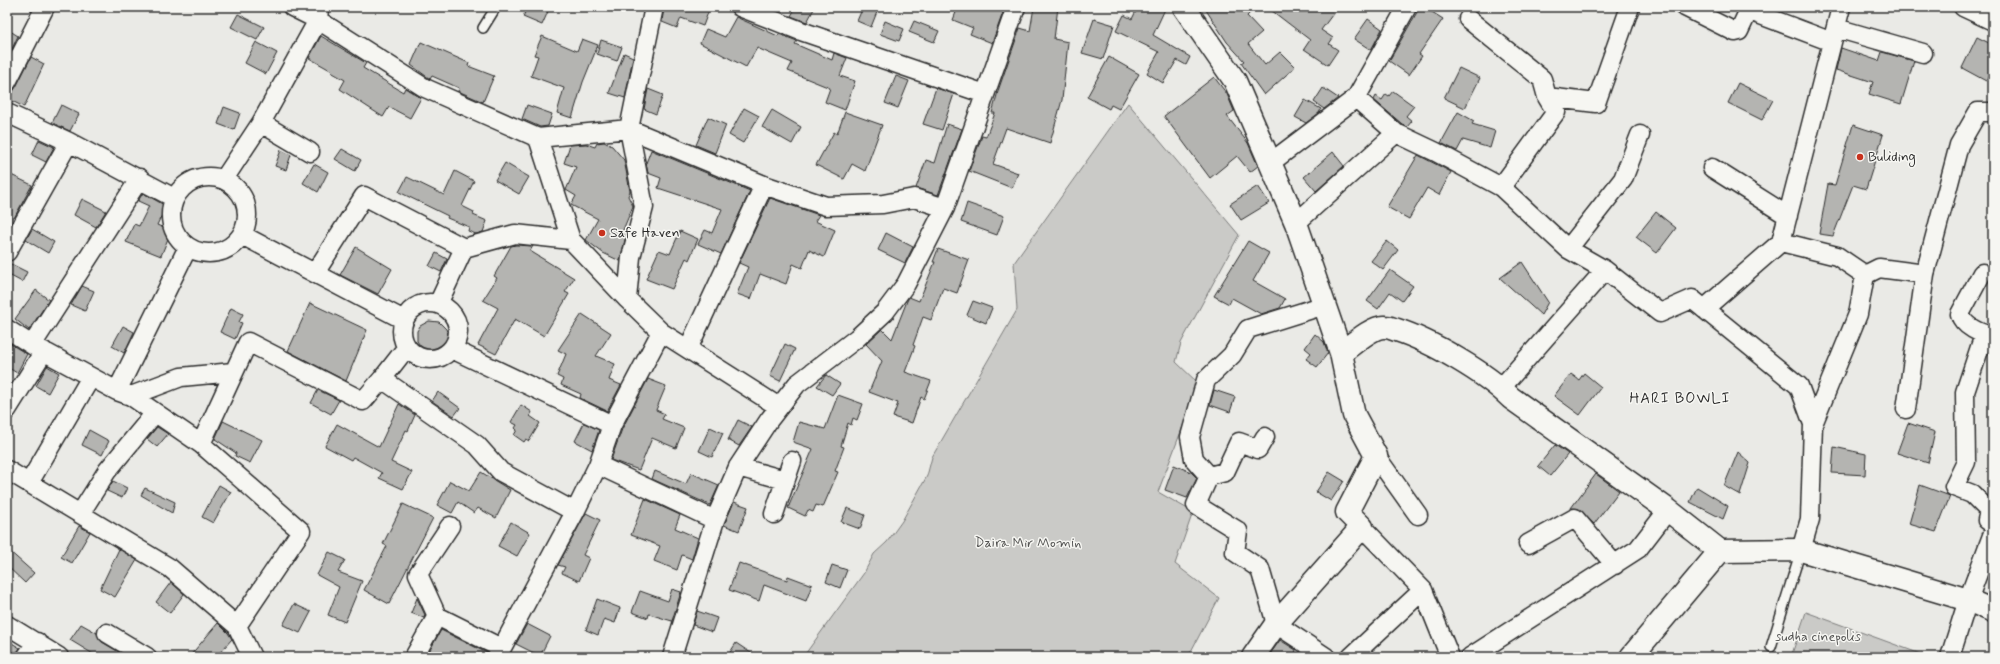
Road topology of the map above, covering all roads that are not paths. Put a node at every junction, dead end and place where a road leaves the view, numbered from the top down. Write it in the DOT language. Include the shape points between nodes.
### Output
graph roads {
  1 [pos="46,7"];
  2 [pos="292,7"];
  3 [pos="496,7"];
  4 [pos="654,7"];
  5 [pos="740,7"];
  6 [pos="1016,7"];
  7 [pos="1184,7"];
  8 [pos="1407,7"];
  9 [pos="1630,7"];
  10 [pos="1685,7"];
  11 [pos="1841,7"];
  12 [pos="1963,7"];
  13 [pos="319,14"];
  14 [pos="1468,19"];
  15 [pos="1993,21"];
  16 [pos="483,28"];
  17 [pos="1834,35"];
  18 [pos="1923,53"];
  19 [pos="7,82"];
  20 [pos="985,94"];
  21 [pos="1547,97"];
  22 [pos="1356,98"];
  23 [pos="1993,112"];
  24 [pos="7,113"];
  25 [pos="261,123"];
  26 [pos="629,129"];
  27 [pos="1396,133"];
  28 [pos="1640,135"];
  29 [pos="538,138"];
  30 [pos="69,142"];
  31 [pos="310,152"];
  32 [pos="1270,163"];
  33 [pos="1712,168"];
  34 [pos="140,178"];
  35 [pos="224,179"];
  36 [pos="764,185"];
  37 [pos="1501,187"];
  38 [pos="174,198"];
  39 [pos="945,208"];
  40 [pos="1788,216"];
  41 [pos="1296,223"];
  42 [pos="242,235"];
  43 [pos="571,240"];
  44 [pos="1781,242"];
  45 [pos="188,247"];
  46 [pos="464,248"];
  47 [pos="1568,249"];
  48 [pos="7,252"];
  49 [pos="1605,270"];
  50 [pos="315,273"];
  51 [pos="1982,273"];
  52 [pos="1925,274"];
  53 [pos="1865,275"];
  54 [pos="627,299"];
  55 [pos="438,304"];
  56 [pos="1324,305"];
  57 [pos="1704,309"];
  58 [pos="404,320"];
  59 [pos="7,329"];
  60 [pos="661,332"];
  61 [pos="1988,335"];
  62 [pos="407,347"];
  63 [pos="38,348"];
  64 [pos="452,349"];
  65 [pos="688,349"];
  66 [pos="1341,353"];
  67 [pos="233,372"];
  68 [pos="91,377"];
  69 [pos="382,379"];
  70 [pos="1501,388"];
  71 [pos="124,394"];
  72 [pos="779,407"];
  73 [pos="1906,408"];
  74 [pos="7,410"];
  75 [pos="155,413"];
  76 [pos="1814,424"];
  77 [pos="612,425"];
  78 [pos="1265,436"];
  79 [pos="201,444"];
  80 [pos="1376,456"];
  81 [pos="792,461"];
  82 [pos="598,465"];
  83 [pos="738,467"];
  84 [pos="7,470"];
  85 [pos="1209,476"];
  86 [pos="786,480"];
  87 [pos="29,483"];
  88 [pos="1668,510"];
  89 [pos="575,512"];
  90 [pos="80,514"];
  91 [pos="774,514"];
  92 [pos="1418,514"];
  93 [pos="715,520"];
  94 [pos="1993,524"];
  95 [pos="450,526"];
  96 [pos="1362,527"];
  97 [pos="1993,533"];
  98 [pos="1528,544"];
  99 [pos="1801,550"];
  100 [pos="1720,552"];
  101 [pos="1615,565"];
  102 [pos="1423,590"];
  103 [pos="1968,600"];
  104 [pos="1993,611"];
  105 [pos="437,616"];
  106 [pos="7,624"];
  107 [pos="1276,624"];
  108 [pos="237,626"];
  109 [pos="107,633"];
  110 [pos="37,642"];
  111 [pos="1771,647"];
  112 [pos="499,653"];
  113 [pos="26,657"];
  114 [pos="59,657"];
  115 [pos="147,657"];
  116 [pos="252,657"];
  117 [pos="414,657"];
  118 [pos="672,657"];
  119 [pos="1253,657"];
  120 [pos="1326,657"];
  121 [pos="1351,657"];
  122 [pos="1450,657"];
  123 [pos="1470,657"];
  124 [pos="1631,657"];
  125 [pos="1950,657"];
  1 -- 19 [label="street"];
  2 -- 13 [label="street"];
  3 -- 16 [label="lane"];
  4 -- 26 [label="street"];
  5 -- 20 [label="street" via="801,31"];
  6 -- 20 [label="street"];
  7 -- 32 [label="street" via="1235,82"];
  8 -- 22 [label="street"];
  9 -- 21 [label="street" via="1596,103"];
  10 -- 17 [label="street" via="1735,32 1739,31 1750,11"];
  11 -- 17 [label="street"];
  12 -- 15 [label="street"];
  13 -- 25 [label="street"];
  13 -- 29 [label="street" via="425,88"];
  14 -- 21 [label="street" via="1542,79"];
  17 -- 18 [label="street"];
  17 -- 40 [label="street"];
  20 -- 39 [label="street"];
  21 -- 37 [label="street" via="1556,112"];
  22 -- 27 [label="street"];
  22 -- 32 [label="street"];
  23 -- 52 [label="street" via="1978,112 1959,145"];
  24 -- 30 [label="street"];
  25 -- 31 [label="street"];
  25 -- 35 [label="street"];
  26 -- 29 [label="street"];
  26 -- 36 [label="street"];
  26 -- 54 [label="street" via="644,207 631,256"];
  27 -- 37 [label="street"];
  27 -- 41 [label="street"];
  28 -- 47 [label="street" via="1623,179"];
  29 -- 43 [label="street"];
  30 -- 34 [label="street"];
  30 -- 48 [label="street"];
  32 -- 41 [label="street"];
  33 -- 40 [label="street"];
  34 -- 38 [label="street"];
  34 -- 63 [label="street"];
  35 -- 38 [label="street" via="213,176 190,181 180,188"];
  35 -- 42 [label="street" via="235,186 243,197 247,223"];
  36 -- 39 [label="street" via="826,206 883,204 914,198"];
  36 -- 65 [label="street"];
  37 -- 47 [label="street"];
  38 -- 45 [label="street" via="170,220 180,240"];
  39 -- 72 [label="street" via="906,284 885,312 857,338 797,384"];
  40 -- 44 [label="street"];
  41 -- 56 [label="street"];
  42 -- 45 [label="street" via="223,251 199,252"];
  42 -- 50 [label="street"];
  43 -- 46 [label="street" via="515,234"];
  43 -- 54 [label="street"];
  44 -- 53 [label="street" via="1837,256"];
  44 -- 57 [label="street"];
  45 -- 71 [label="street"];
  46 -- 50 [label="street" via="364,196"];
  46 -- 55 [label="street"];
  47 -- 49 [label="street"];
  49 -- 57 [label="street" via="1660,313 1692,299"];
  49 -- 70 [label="street"];
  50 -- 58 [label="street"];
  51 -- 61 [label="street" via="1960,314 1962,320"];
  52 -- 53 [label="street" via="1880,268"];
  52 -- 73 [label="street"];
  53 -- 76 [label="street" via="1858,314"];
  54 -- 60 [label="street"];
  55 -- 58 [label="street" via="414,307"];
  55 -- 64 [label="street" via="447,308 458,323 458,337"];
  56 -- 66 [label="street"];
  56 -- 85 [label="street" via="1248,329 1232,355 1206,380 1190,437 1194,460"];
  57 -- 76 [label="street" via="1799,386"];
  58 -- 62 [label="street" via="403,338"];
  59 -- 63 [label="street"];
  60 -- 65 [label="street"];
  60 -- 77 [label="street"];
  61 -- 94 [label="street" via="1965,392 1966,462 1954,487 1972,494 1989,511 1987,520"];
  62 -- 64 [label="street" via="420,358 429,359 438,358"];
  62 -- 69 [label="street"];
  63 -- 68 [label="street"];
  63 -- 74 [label="street"];
  64 -- 77 [label="street"];
  65 -- 72 [label="street"];
  66 -- 70 [label="street" via="1368,333 1385,326 1438,348"];
  66 -- 80 [label="street" via="1354,415"];
  67 -- 69 [label="street" via="248,342 363,401"];
  67 -- 71 [label="street" via="181,377"];
  67 -- 79 [label="street"];
  68 -- 71 [label="street"];
  68 -- 87 [label="street"];
  69 -- 89 [label="street" via="477,445 501,472"];
  70 -- 88 [label="street" via="1511,398"];
  71 -- 75 [label="street"];
  72 -- 83 [label="street"];
  75 -- 79 [label="street"];
  75 -- 90 [label="street" via="107,471"];
  76 -- 99 [label="street" via="1810,519"];
  77 -- 82 [label="street"];
  78 -- 85 [label="street" via="1258,449 1239,442 1225,472"];
  79 -- 108 [label="street" via="301,531"];
  80 -- 92 [label="street"];
  80 -- 96 [label="street" via="1347,512"];
  81 -- 86 [label="street"];
  82 -- 89 [label="street"];
  82 -- 93 [label="street"];
  83 -- 86 [label="street"];
  83 -- 93 [label="street"];
  84 -- 87 [label="street"];
  85 -- 107 [label="street" via="1196,505 1238,531 1235,552 1260,568"];
  86 -- 91 [label="street"];
  87 -- 90 [label="street"];
  88 -- 100 [label="street"];
  88 -- 101 [label="street" via="1638,549"];
  89 -- 112 [label="street"];
  90 -- 108 [label="street" via="170,568"];
  93 -- 118 [label="street"];
  95 -- 105 [label="street" via="418,574"];
  96 -- 102 [label="street"];
  96 -- 107 [label="street"];
  97 -- 103 [label="street"];
  98 -- 101 [label="street" via="1575,518"];
  99 -- 100 [label="street"];
  99 -- 103 [label="street"];
  99 -- 111 [label="lane"];
  100 -- 124 [label="street"];
  101 -- 123 [label="street"];
  102 -- 121 [label="street"];
  102 -- 122 [label="street"];
  103 -- 104 [label="street"];
  103 -- 125 [label="street"];
  105 -- 112 [label="street"];
  105 -- 117 [label="street"];
  106 -- 110 [label="street"];
  107 -- 119 [label="street"];
  107 -- 120 [label="street"];
  108 -- 116 [label="street"];
  109 -- 115 [label="street"];
  110 -- 113 [label="street"];
  110 -- 114 [label="street"];
}
